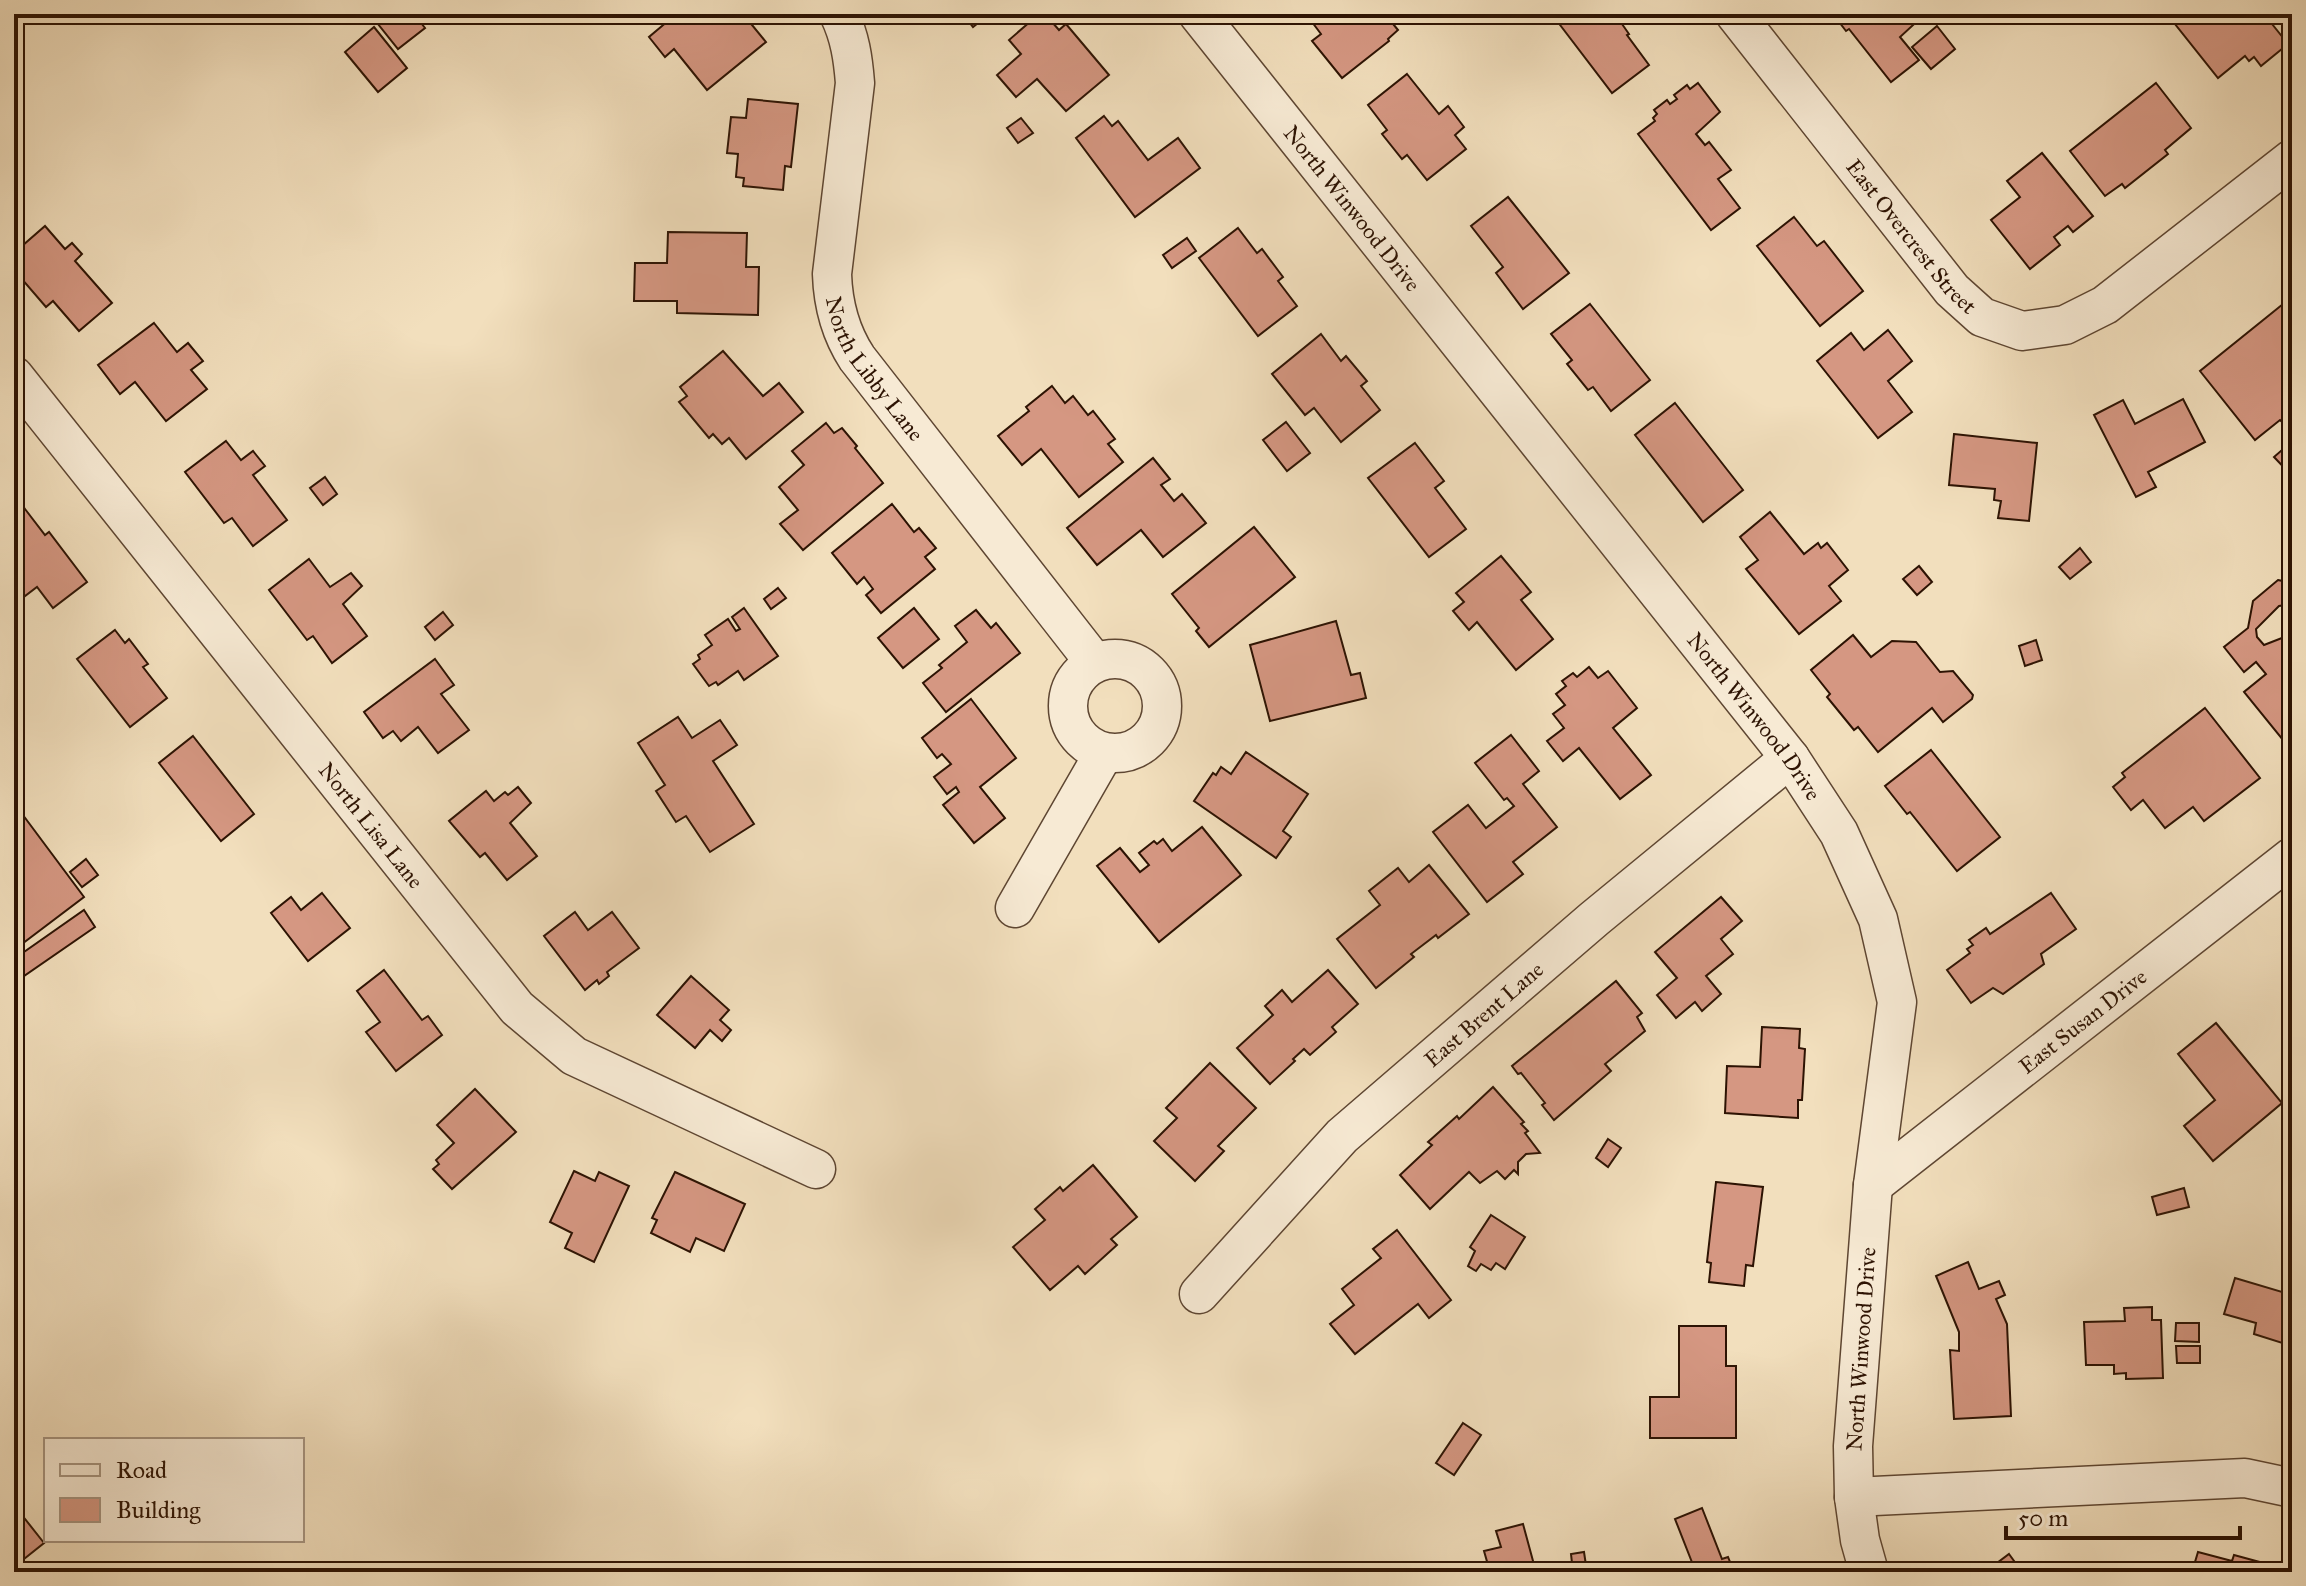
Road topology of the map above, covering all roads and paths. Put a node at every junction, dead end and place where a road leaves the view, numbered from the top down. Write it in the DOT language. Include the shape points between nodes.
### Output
graph roads {
  1 [pos="839,14"];
  2 [pos="1198,14"];
  3 [pos="1735,14"];
  4 [pos="2292,159"];
  5 [pos="14,376"];
  6 [pos="1095,663"];
  7 [pos="1104,753"];
  8 [pos="1790,758"];
  9 [pos="2292,857"];
  10 [pos="1015,908"];
  11 [pos="816,1169"];
  12 [pos="1873,1185"];
  13 [pos="1199,1294"];
  14 [pos="2292,1488"];
  15 [pos="1854,1497"];
  16 [pos="1869,1572"];
  1 -- 6 [label="street, North Libby Lane" via="855,83 832,274 844,339"];
  2 -- 8 [label="street, North Winwood Drive"];
  3 -- 4 [label="street, East Overcrest Street" via="1952,290 1982,317 2022,331 2065,325 2105,305"];
  5 -- 11 [label="street, North Lisa Lane" via="517,1008 574,1056"];
  6 -- 7 [label="street" via="1074,682 1067,711 1079,738"];
  6 -- 7 [label="street" via="1110,659 1139,665 1150,674 1162,701 1156,730 1146,741 1120,754"];
  7 -- 10 [label="street"];
  8 -- 12 [label="street, North Winwood Drive" via="1839,833 1878,919 1897,1002"];
  8 -- 13 [label="street, East Brent Lane" via="1342,1136"];
  9 -- 12 [label="street, East Susan Drive"];
  12 -- 15 [label="street, North Winwood Drive" via="1853,1446"];
  14 -- 15 [label="street" via="2245,1478"];
  15 -- 16 [label="street, North Winwood Drive"];
}
